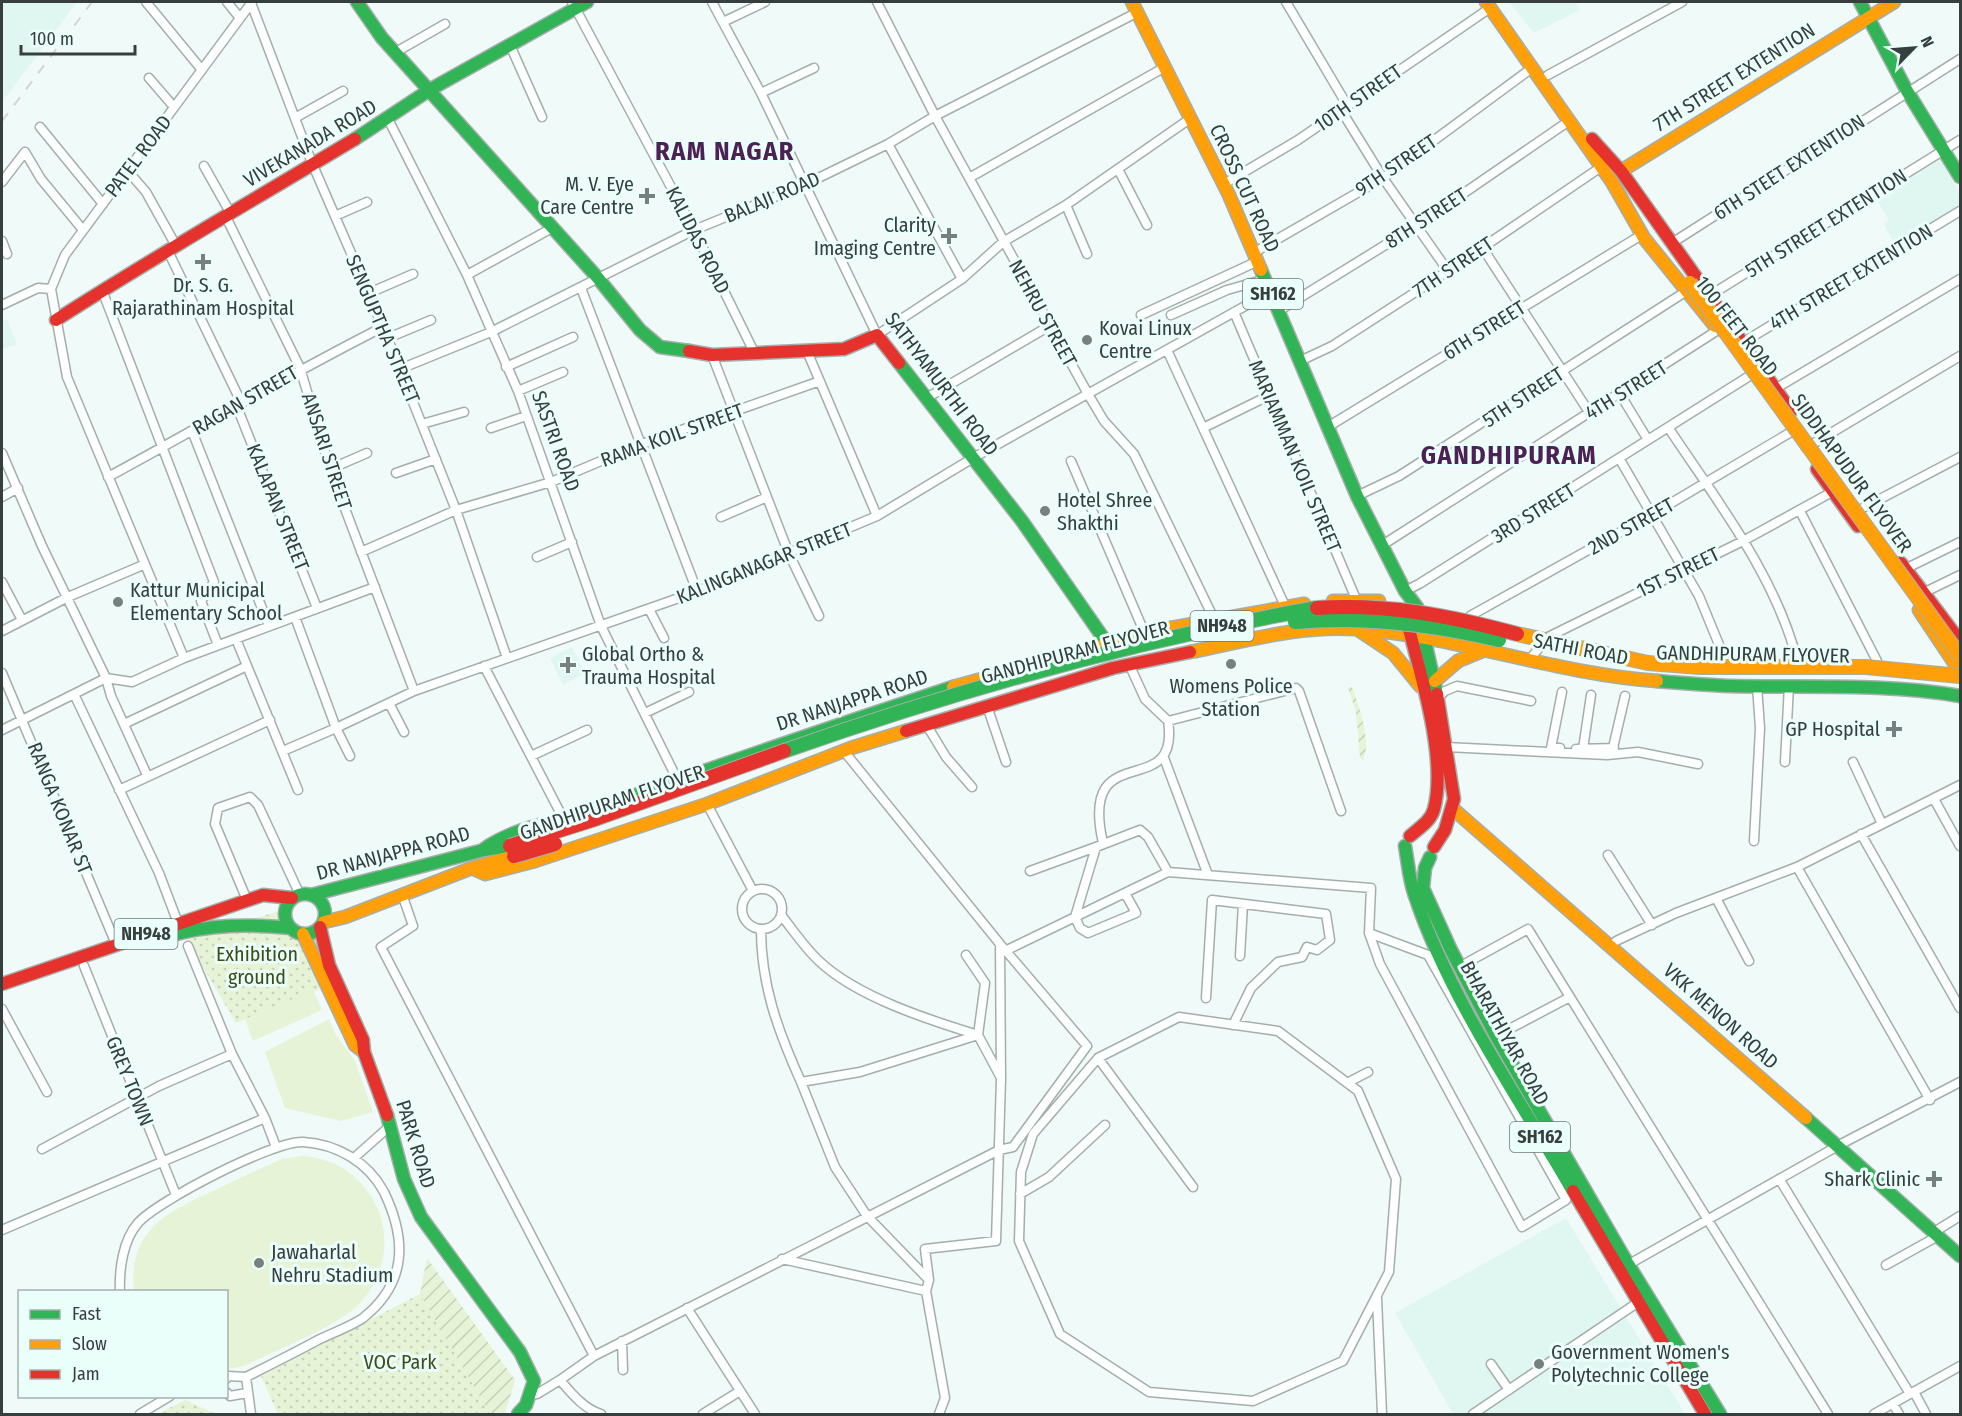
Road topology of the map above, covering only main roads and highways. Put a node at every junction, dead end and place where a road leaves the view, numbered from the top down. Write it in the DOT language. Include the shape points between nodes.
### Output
graph roads {
  1 [pos="357,2"];
  2 [pos="1860,2"];
  3 [pos="1894,2"];
  4 [pos="578,4"];
  5 [pos="1491,4"];
  6 [pos="1135,7"];
  7 [pos="1867,16"];
  8 [pos="431,89"];
  9 [pos="1617,176"];
  10 [pos="1960,177"];
  11 [pos="1688,288"];
  12 [pos="56,320"];
  13 [pos="1808,446"];
  14 [pos="1404,597"];
  15 [pos="1417,607"];
  16 [pos="1357,629"];
  17 [pos="1410,637"];
  18 [pos="1427,640"];
  19 [pos="1960,641"];
  20 [pos="1106,644"];
  21 [pos="1487,649"];
  22 [pos="1960,656"];
  23 [pos="1129,664"];
  24 [pos="1960,675"];
  25 [pos="1435,681"];
  26 [pos="1423,690"];
  27 [pos="1960,696"];
  28 [pos="1453,803"];
  29 [pos="1408,841"];
  30 [pos="484,850"];
  31 [pos="512,851"];
  32 [pos="1432,852"];
  33 [pos="472,868"];
  34 [pos="301,896"];
  35 [pos="322,925"];
  36 [pos="297,931"];
  37 [pos="156,935"];
  38 [pos="2,984"];
  39 [pos="2,993"];
  40 [pos="364,1052"];
  41 [pos="1840,1145"];
  42 [pos="1939,1232"];
  43 [pos="1960,1248"];
  44 [pos="1960,1256"];
  45 [pos="1623,1267"];
  46 [pos="518,1414"];
  47 [pos="1705,1414"];
  48 [pos="1720,1414"];
  1 -- 8 [label="main road" via="382,38"];
  2 -- 7 [label="main road"];
  3 -- 7 [label="main road, 7TH STREET EXTENTION"];
  4 -- 8 [label="main road, VIVEKANADA ROAD"];
  5 -- 9 [label="main road, 100 FEET ROAD" via="1601,167"];
  5 -- 9 [label="main road, 100 FEET ROAD" via="1548,75 1601,152 1613,160"];
  6 -- 14 [label="main road, CROSS CUT ROAD / SH162" via="1224,184 1280,310 1326,428"];
  7 -- 9 [label="main road, 7TH STREET EXTENTION"];
  7 -- 10 [label="main road"];
  8 -- 12 [label="main road, VIVEKANADA ROAD"];
  8 -- 20 [label="main road, SATHYAMURTHI ROAD" via="640,330 660,347 712,355 844,349 877,335 1032,535"];
  9 -- 11 [label="main road, SIDDHAPUDUR FLYOVER"];
  9 -- 11 [label="main road, SIDDHAPUDUR FLYOVER" via="1622,194"];
  9 -- 11 [label="main road, 100 FEET ROAD" via="1619,199"];
  9 -- 13 [label="main road, 100 FEET ROAD" via="1672,243 1775,389"];
  11 -- 13 [label="main road, 100 FEET ROAD" via="1791,432"];
  11 -- 22 [label="main road, SIDDHAPUDUR FLYOVER, bridge"];
  13 -- 19 [label="main road, 100 FEET ROAD" via="1861,509"];
  13 -- 24 [label="main road, 100 FEET ROAD" via="1832,492 1914,603"];
  14 -- 15 [label="main road, DR NANJAPPA ROAD"];
  14 -- 17 [label="main road, SH162"];
  14 -- 20 [label="main road, DR NANJAPPA ROAD" via="1285,606"];
  15 -- 18 [label="main road, SH162"];
  15 -- 24 [label="main road, DR NANJAPPA ROAD" via="1648,656 1727,664 1876,661"];
  16 -- 17 [label="main road, DR NANJAPPA ROAD"];
  16 -- 23 [label="main road, DR NANJAPPA ROAD" via="1303,629"];
  16 -- 26 [label="main road" via="1380,640"];
  17 -- 18 [label="main road, SATHI ROAD"];
  17 -- 26 [label="main road, SH162"];
  18 -- 21 [label="main road, SATHI ROAD"];
  18 -- 25 [label="main road, SH162"];
  20 -- 23 [label="main road, SATHYAMURTHI ROAD"];
  20 -- 30 [label="main road, DR NANJAPPA ROAD" via="903,703 564,820 502,836"];
  21 -- 25 [label="main road" via="1460,658"];
  21 -- 27 [label="main road, SATHI ROAD" via="1641,680 1757,686 1876,686"];
  23 -- 33 [label="main road, DR NANJAPPA ROAD" via="843,750 707,804 535,861 485,874"];
  24 -- 31 [label="main road, GANDHIPURAM FLYOVER / NH948, bridge" via="1851,666 1735,668 1651,663 1572,650 1416,612 1350,606 1318,608 1105,652 848,730"];
  25 -- 28 [label="main road, SH162"];
  26 -- 29 [label="main road, SH162" via="1438,782 1428,820"];
  28 -- 32 [label="main road, SH162" via="1445,830"];
  28 -- 41 [label="main road, VKK MENON ROAD"];
  28 -- 41 [label="main road, VKK MENON ROAD" via="1616,941"];
  29 -- 32 [label="main road" via="1414,860 1425,860"];
  29 -- 32 [label="main road" via="1420,832 1426,833 1433,842"];
  29 -- 45 [label="main road, BHARATHIYAR ROAD / SH162" via="1414,894 1439,955 1485,1042"];
  30 -- 31 [label="main road, GANDHIPURAM FLYOVER / NH948"];
  30 -- 34 [label="main road, DR NANJAPPA ROAD / NH948"];
  31 -- 33 [label="main road, GANDHIPURAM FLYOVER / NH948"];
  32 -- 45 [label="main road, BHARATHIYAR ROAD / SH162" via="1422,888 1459,967"];
  33 -- 35 [label="main road, DR NANJAPPA ROAD / NH948"];
  34 -- 35 [label="main road" via="317,898 325,909"];
  34 -- 36 [label="main road" via="285,916"];
  34 -- 37 [label="main road, DR NANJAPPA ROAD / NH948" via="263,895 178,923"];
  35 -- 36 [label="main road, NH948" via="315,932"];
  35 -- 40 [label="main road, PARK ROAD" via="329,965 363,1040"];
  36 -- 37 [label="main road, DR NANJAPPA ROAD / NH948" via="240,923"];
  36 -- 40 [label="main road" via="355,1045"];
  37 -- 38 [label="main road, DR NANJAPPA ROAD / NH948" via="116,944"];
  37 -- 39 [label="main road, DR NANJAPPA ROAD / NH948" via="84,966"];
  40 -- 46 [label="main road, PARK ROAD" via="391,1125 404,1179 421,1217 520,1352 534,1381"];
  41 -- 42 [label="main road, VKK MENON ROAD"];
  42 -- 43 [label="main road, VKK MENON ROAD"];
  42 -- 44 [label="main road, VKK MENON ROAD"];
  45 -- 47 [label="main road, BHARATHIYAR ROAD / SH162" via="1637,1303"];
  45 -- 48 [label="main road, BHARATHIYAR ROAD / SH162"];
}
